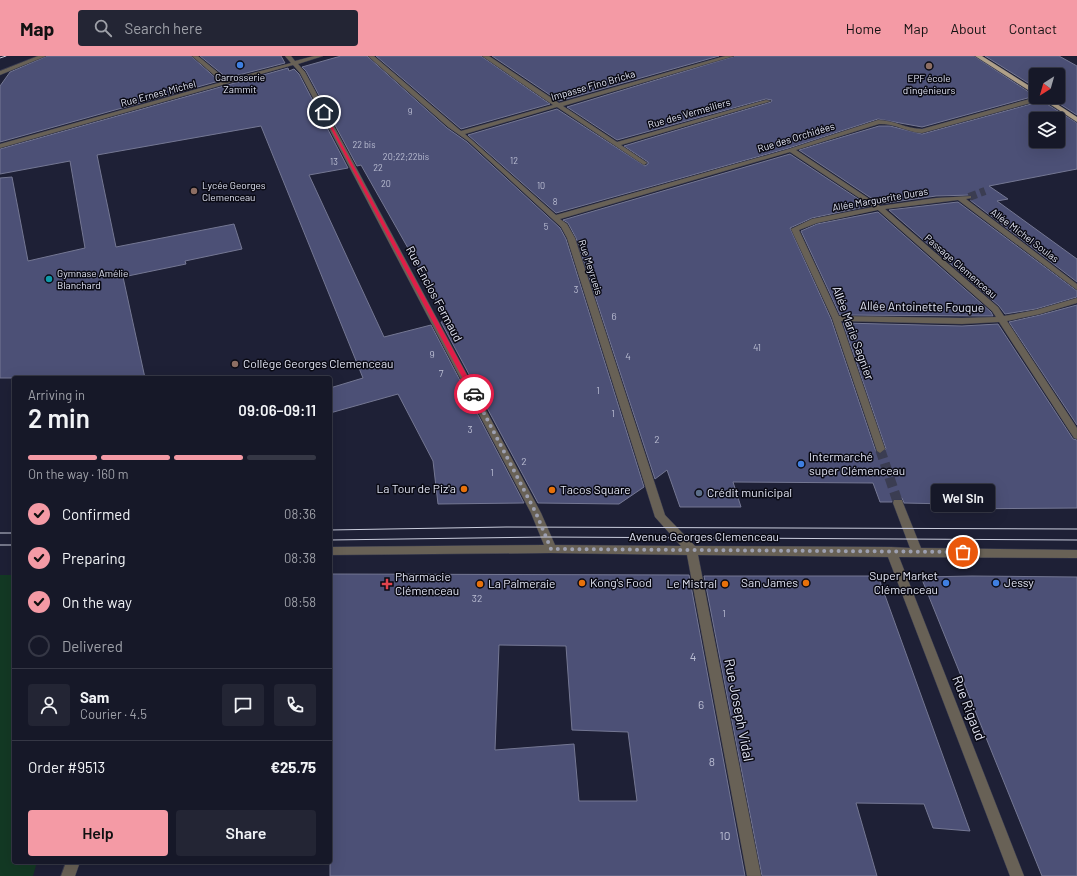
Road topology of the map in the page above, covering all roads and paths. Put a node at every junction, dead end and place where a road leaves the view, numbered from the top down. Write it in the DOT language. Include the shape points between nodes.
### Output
graph roads {
  1 [pos="43,56"];
  2 [pos="195,56"];
  3 [pos="288,56"];
  4 [pos="320,56"];
  5 [pos="371,56"];
  6 [pos="485,56"];
  7 [pos="731,56"];
  8 [pos="978,56"];
  9 [pos="294,63"];
  10 [pos="0,73"];
  11 [pos="227,83"];
  12 [pos="1029,89"];
  13 [pos="768,101"];
  14 [pos="1029,102"];
  15 [pos="1053,104"];
  16 [pos="558,105"];
  17 [pos="1077,120"];
  18 [pos="460,133"];
  19 [pos="616,144"];
  20 [pos="0,146"];
  21 [pos="791,150"];
  22 [pos="644,163"];
  23 [pos="969,197"];
  24 [pos="961,199"];
  25 [pos="879,208"];
  26 [pos="555,218"];
  27 [pos="795,229"];
  28 [pos="1077,288"];
  29 [pos="1077,300"];
  30 [pos="836,318"];
  31 [pos="1002,319"];
  32 [pos="1077,436"];
  33 [pos="880,449"];
  34 [pos="898,503"];
  35 [pos="551,549"];
  36 [pos="332,550"];
  37 [pos="692,550"];
  38 [pos="891,551"];
  39 [pos="918,552"];
  40 [pos="1077,554"];
  41 [pos="71,864"];
  42 [pos="68,876"];
  43 [pos="754,876"];
  44 [pos="1017,876"];
  1 -- 10 [label="street"];
  2 -- 11 [label="street"];
  3 -- 9 [label="street, Rue Enclos Fermaud"];
  4 -- 9 [label="street, Rue Ernest Michel"];
  5 -- 18 [label="street, Rue Meyrueis"];
  6 -- 16 [label="street"];
  7 -- 16 [label="street, Impasse Fino Bricka"];
  8 -- 12 [label="main road"];
  9 -- 11 [label="street, Rue Ernest Michel"];
  9 -- 35 [label="street, Rue Enclos Fermaud" via="302,72 379,214 536,513"];
  11 -- 20 [label="street, Rue Ernest Michel"];
  13 -- 19 [label="street, Rue des Vermeiliers"];
  14 -- 21 [label="street, Rue des Orchidées" via="915,132 888,121 878,122"];
  15 -- 17 [label="main road"];
  16 -- 18 [label="street, Impasse Fino Bricka"];
  16 -- 19 [label="street"];
  18 -- 26 [label="street, Rue Meyrueis"];
  19 -- 22 [label="street"];
  21 -- 25 [label="street, Passage Clemenceau"];
  21 -- 26 [label="street, Rue des Orchidées"];
  23 -- 24 [label="street, Allée Marguerite Duras"];
  24 -- 25 [label="street, Allée Marguerite Duras"];
  24 -- 28 [label="street, Allée Michel Soulas"];
  25 -- 27 [label="street, Allée Marguerite Duras" via="815,221"];
  25 -- 31 [label="street, Passage Clemenceau" via="995,309"];
  26 -- 37 [label="street, Rue Meyrueis" via="567,232 576,251 660,517"];
  27 -- 30 [label="street, Allée Marie Sagnier"];
  29 -- 31 [label="street, Allée Antoinette Fouque"];
  30 -- 31 [label="street, Allée Antoinette Fouque" via="962,321"];
  30 -- 33 [label="street, Allée Marie Sagnier"];
  31 -- 32 [label="street, Passage Clemenceau"];
  34 -- 39 [label="street"];
  35 -- 36 [label="street, Avenue Georges Clemenceau"];
  35 -- 37 [label="street, Avenue Georges Clemenceau"];
  37 -- 38 [label="street, Avenue Georges Clemenceau"];
  37 -- 43 [label="street, Rue Joseph Vidal"];
  38 -- 39 [label="street, Avenue Georges Clemenceau"];
  38 -- 44 [label="street, Rue Rigaud"];
  39 -- 40 [label="street, Avenue Georges Clemenceau"];
  41 -- 42 [label="street"];
}
